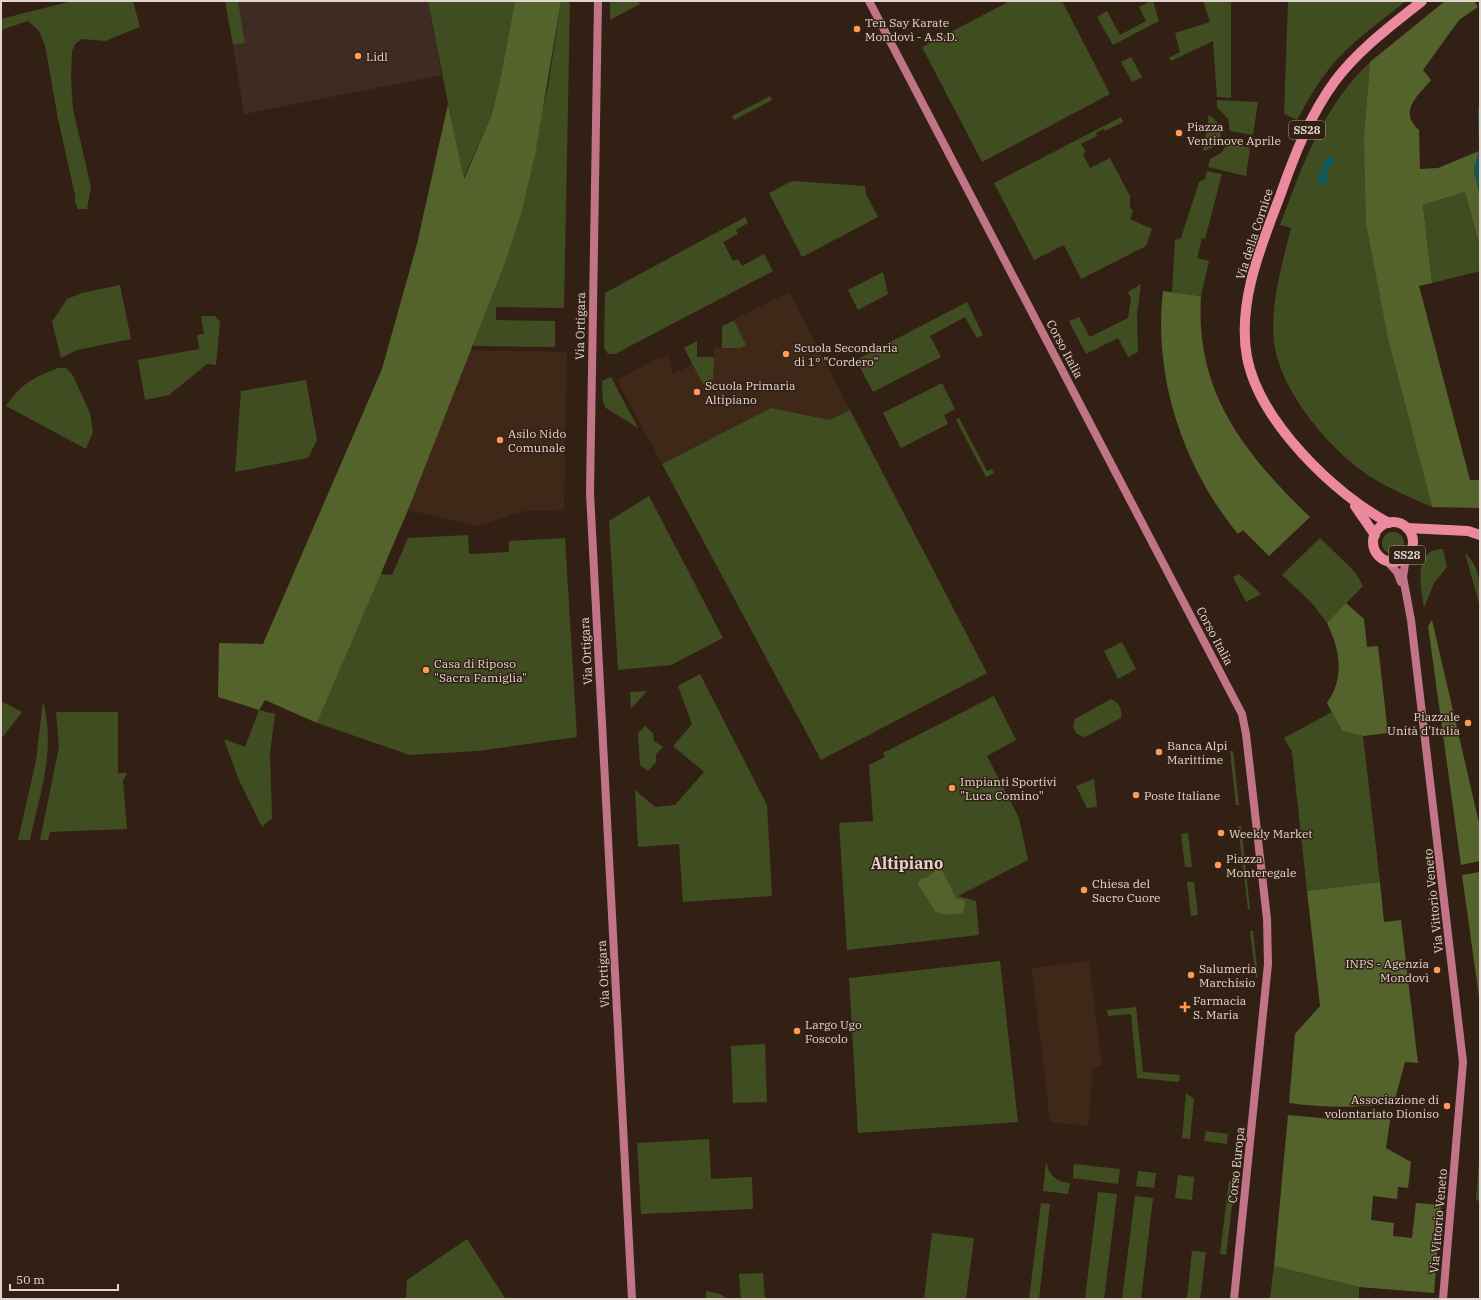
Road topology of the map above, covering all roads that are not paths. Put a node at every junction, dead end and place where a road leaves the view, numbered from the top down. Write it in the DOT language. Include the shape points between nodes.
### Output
graph roads {
  1 [pos="598,1"];
  2 [pos="869,1"];
  3 [pos="1422,1"];
  4 [pos="1343,493"];
  5 [pos="1389,523"];
  6 [pos="1407,528"];
  7 [pos="1434,529"];
  8 [pos="1375,535"];
  9 [pos="1480,535"];
  10 [pos="1412,546"];
  11 [pos="1406,557"];
  12 [pos="1387,561"];
  13 [pos="1407,598"];
  14 [pos="1262,1034"];
  15 [pos="632,1299"];
  16 [pos="1234,1299"];
  17 [pos="1443,1299"];
  1 -- 15 [label="street, Via Ortigara" via="590,493"];
  2 -- 14 [label="street, Corso Italia" via="1239,708 1246,734 1267,919 1268,964"];
  3 -- 4 [label="main road, Via della Cornice / SS28" via="1349,65 1335,81 1319,107 1301,142 1276,205 1249,294 1246,324 1247,357 1255,384 1289,438"];
  4 -- 5 [label="main road, Via della Cornice / SS28"];
  4 -- 8 [label="main road, Via della Cornice / SS28" via="1364,516"];
  5 -- 6 [label="main road, Via della Cornice / SS28"];
  5 -- 8 [label="main road" via="1383,525"];
  6 -- 7 [label="main road, SS28"];
  6 -- 10 [label="main road, SS28" via="1411,534"];
  7 -- 9 [label="main road, SS28" via="1468,531"];
  7 -- 10 [label="main road, SS28" via="1422,534"];
  8 -- 12 [label="main road, Via della Cornice / SS28" via="1376,554"];
  10 -- 11 [label="main road, SS28"];
  11 -- 12 [label="main road, SS28" via="1394,562"];
  11 -- 13 [label="street, Via Vittorio Veneto" via="1403,571"];
  12 -- 13 [label="street, Via Vittorio Veneto" via="1397,572"];
  13 -- 17 [label="street, Via Vittorio Veneto" via="1463,1062"];
  14 -- 16 [label="street, Corso Europa"];
}
